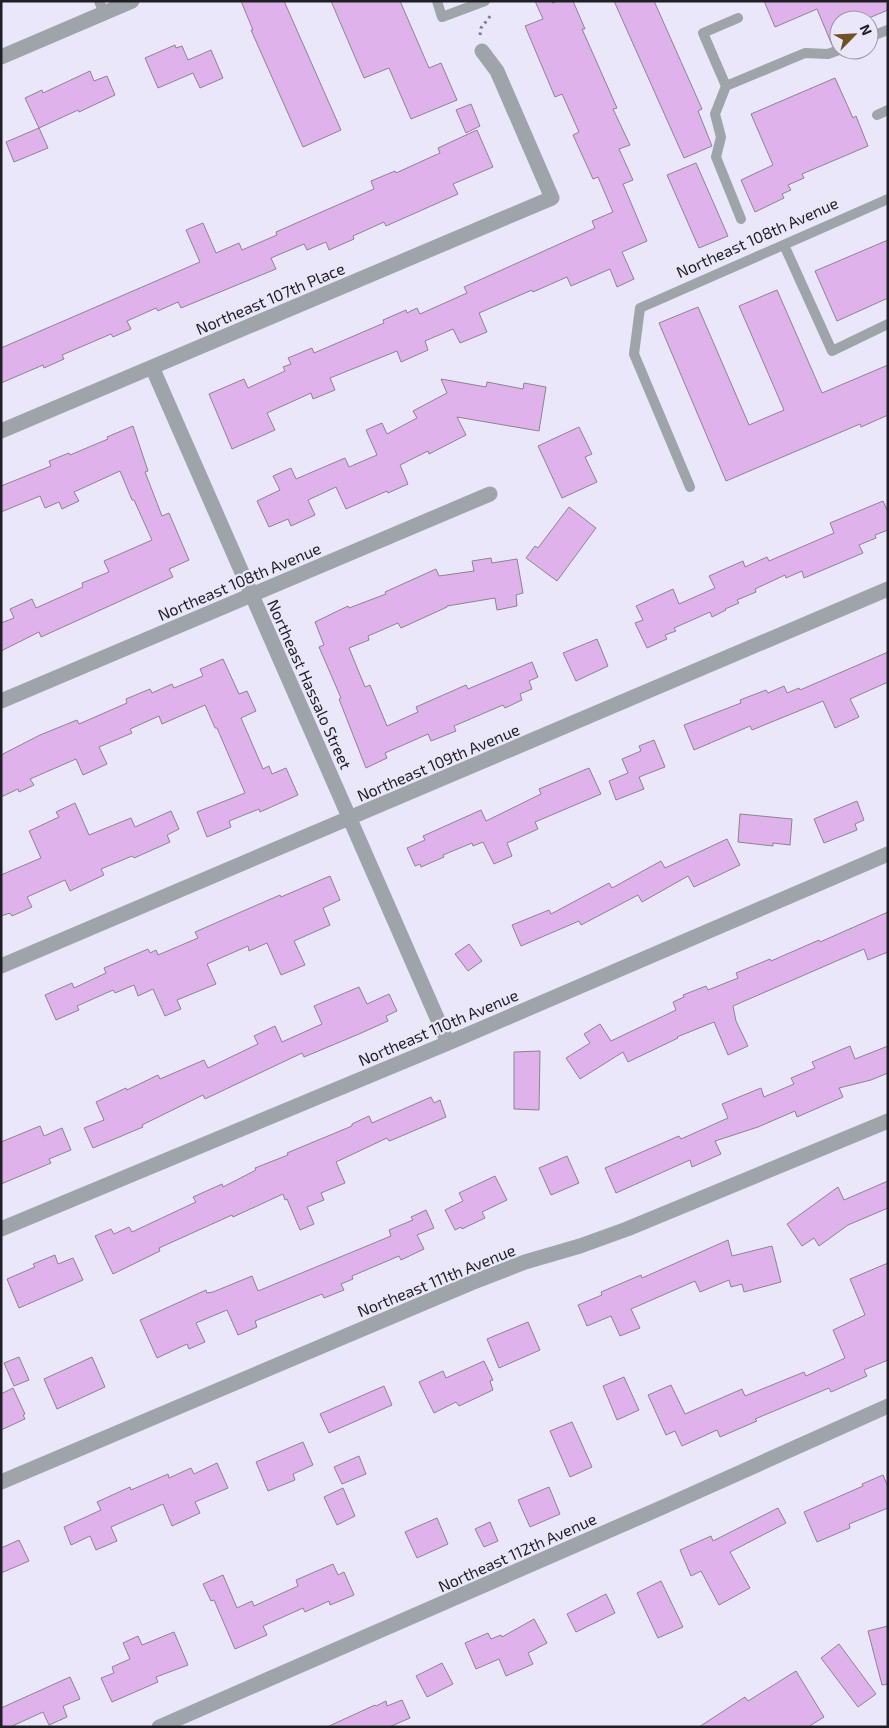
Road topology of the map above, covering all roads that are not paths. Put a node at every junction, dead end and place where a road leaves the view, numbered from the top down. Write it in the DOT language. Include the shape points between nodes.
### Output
graph roads {
  1 [pos="132,1"];
  2 [pos="436,1"];
  3 [pos="485,1"];
  4 [pos="102,7"];
  5 [pos="738,18"];
  6 [pos="482,51"];
  7 [pos="829,54"];
  8 [pos="1,57"];
  9 [pos="726,86"];
  10 [pos="888,110"];
  11 [pos="877,115"];
  12 [pos="888,199"];
  13 [pos="741,219"];
  14 [pos="784,245"];
  15 [pos="888,324"];
  16 [pos="152,367"];
  17 [pos="1,431"];
  18 [pos="690,487"];
  19 [pos="490,494"];
  20 [pos="888,589"];
  21 [pos="252,595"];
  22 [pos="1,701"];
  23 [pos="351,819"];
  24 [pos="888,854"];
  25 [pos="1,966"];
  26 [pos="448,1043"];
  27 [pos="888,1122"];
  28 [pos="1,1229"];
  29 [pos="888,1406"];
  30 [pos="1,1482"];
  31 [pos="159,1727"];
  1 -- 4 [label="street"];
  2 -- 3 [label="lane" via="442,17"];
  4 -- 8 [label="street"];
  5 -- 9 [label="lane" via="704,33"];
  6 -- 16 [label="street, Northeast 107th Place" via="497,71 552,198"];
  7 -- 9 [label="lane" via="805,53"];
  9 -- 13 [label="lane" via="715,114 721,137 716,157"];
  10 -- 11 [label="lane"];
  12 -- 14 [label="lane, Northeast 108th Avenue"];
  14 -- 15 [label="lane" via="832,351"];
  14 -- 18 [label="lane, Northeast 108th Avenue" via="640,308 634,354"];
  16 -- 17 [label="street, Northeast 107th Place"];
  16 -- 21 [label="street, Northeast Hassalo Street"];
  19 -- 21 [label="street, Northeast 108th Avenue"];
  20 -- 23 [label="street, Northeast 109th Avenue"];
  21 -- 22 [label="street, Northeast 108th Avenue"];
  21 -- 23 [label="street, Northeast Hassalo Street"];
  23 -- 25 [label="street, Northeast 109th Avenue"];
  23 -- 26 [label="street, Northeast Hassalo Street"];
  24 -- 26 [label="street, Northeast 110th Avenue"];
  26 -- 28 [label="street, Northeast 110th Avenue"];
  27 -- 30 [label="street, Northeast 111th Avenue" via="627,1229 471,1283"];
  29 -- 31 [label="street, Northeast 112th Avenue"];
}
